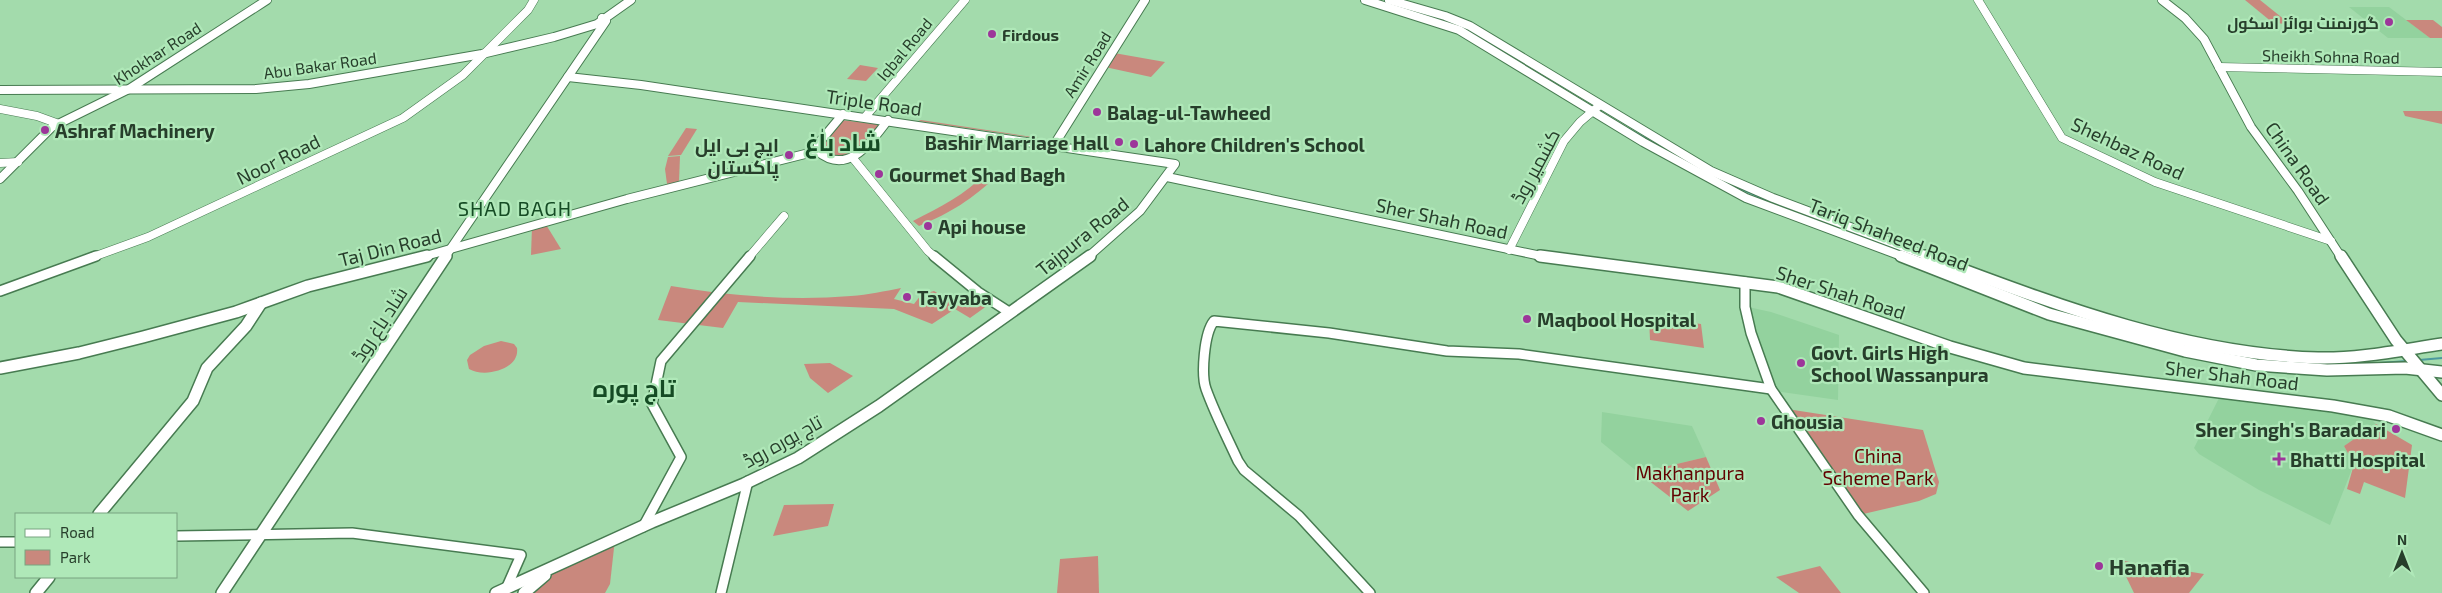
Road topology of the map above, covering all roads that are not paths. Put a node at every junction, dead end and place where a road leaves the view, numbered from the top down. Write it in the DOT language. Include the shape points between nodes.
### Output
graph roads {
  1 [pos="267,0"];
  2 [pos="534,0"];
  3 [pos="626,0"];
  4 [pos="631,0"];
  5 [pos="965,0"];
  6 [pos="1145,0"];
  7 [pos="1365,0"];
  8 [pos="1389,0"];
  9 [pos="1978,0"];
  10 [pos="2162,0"];
  11 [pos="603,19"];
  12 [pos="483,53"];
  13 [pos="2219,67"];
  14 [pos="2442,72"];
  15 [pos="568,77"];
  16 [pos="0,88"];
  17 [pos="131,88"];
  18 [pos="1595,108"];
  19 [pos="0,109"];
  20 [pos="843,114"];
  21 [pos="865,117"];
  22 [pos="888,120"];
  23 [pos="59,124"];
  24 [pos="1054,145"];
  25 [pos="817,151"];
  26 [pos="852,157"];
  27 [pos="18,162"];
  28 [pos="0,163"];
  29 [pos="1175,164"];
  30 [pos="1167,177"];
  31 [pos="0,179"];
  32 [pos="784,216"];
  33 [pos="2331,241"];
  34 [pos="452,249"];
  35 [pos="1509,250"];
  36 [pos="1745,282"];
  37 [pos="0,292"];
  38 [pos="261,303"];
  39 [pos="1009,312"];
  40 [pos="2442,344"];
  41 [pos="2406,352"];
  42 [pos="2419,367"];
  43 [pos="0,368"];
  44 [pos="2442,372"];
  45 [pos="1771,389"];
  46 [pos="2442,395"];
  47 [pos="2442,435"];
  48 [pos="748,481"];
  49 [pos="100,513"];
  50 [pos="643,527"];
  51 [pos="262,533"];
  52 [pos="178,536"];
  53 [pos="0,542"];
  54 [pos="15,542"];
  55 [pos="554,568"];
  56 [pos="48,578"];
  57 [pos="502,592"];
  58 [pos="36,593"];
  59 [pos="222,593"];
  60 [pos="524,593"];
  61 [pos="721,593"];
  62 [pos="1370,593"];
  63 [pos="1924,593"];
  1 -- 17 [label="main road, Khokhar Road"];
  2 -- 12 [label="street, Noor Road" via="528,10"];
  3 -- 11 [label="main road, Abu Bakar Road"];
  4 -- 11 [label="main road, Abu Bakar Road"];
  5 -- 21 [label="street, Iqbal Road"];
  6 -- 24 [label="main road, Amir Road"];
  7 -- 18 [label="main road, Tariq Shaheed Road" via="1453,27"];
  8 -- 18 [label="main road, Tariq Shaheed Road" via="1470,26"];
  9 -- 33 [label="street, Shehbaz Road" via="2062,138 2155,182"];
  10 -- 13 [label="main road, China Road" via="2197,30"];
  11 -- 12 [label="main road, Abu Bakar Road" via="554,37"];
  11 -- 15 [label="main road, شاد باغ روڈ"];
  12 -- 17 [label="main road, Abu Bakar Road" via="277,89"];
  12 -- 37 [label="street, Noor Road" via="463,75 403,118 148,237"];
  13 -- 14 [label="street, Sheikh Sohna Road"];
  13 -- 33 [label="main road, China Road" via="2251,127"];
  15 -- 20 [label="main road, Triple Road" via="632,83"];
  15 -- 34 [label="main road, شاد باغ روڈ"];
  16 -- 17 [label="main road, Abu Bakar Road"];
  17 -- 23 [label="main road, Khokhar Road"];
  18 -- 35 [label="street, کشمیر روڈ" via="1564,141"];
  18 -- 41 [label="main road, Tariq Shaheed Road" via="1712,171 1774,198 2022,292 2178,340 2278,356 2319,358"];
  18 -- 42 [label="main road, Tariq Shaheed Road" via="1643,142 1746,198 2056,316 2185,351 2256,365 2327,370"];
  19 -- 23 [label="street"];
  20 -- 21 [label="main road, Triple Road"];
  20 -- 25 [label="main road" via="818,144"];
  21 -- 22 [label="main road, Triple Road"];
  22 -- 24 [label="main road, Triple Road"];
  22 -- 26 [label="main road" via="864,150"];
  23 -- 27 [label="main road, Khokhar Road" via="47,131"];
  24 -- 29 [label="main road, Triple Road"];
  25 -- 26 [label="main road" via="832,159"];
  25 -- 34 [label="main road, Taj Din Road" via="627,199"];
  26 -- 39 [label="street" via="928,251 978,292"];
  27 -- 28 [label="street"];
  27 -- 31 [label="main road, Khokhar Road"];
  29 -- 30 [label="main road, Tajpura Road"];
  30 -- 35 [label="main road, Sher Shah Road"];
  30 -- 39 [label="main road, Tajpura Road" via="1132,222 1072,271"];
  32 -- 50 [label="street" via="661,361 652,404 681,457"];
  33 -- 41 [label="main road, China Road"];
  34 -- 38 [label="main road, Taj Din Road" via="308,286"];
  34 -- 51 [label="main road, شاد باغ روڈ"];
  35 -- 36 [label="main road, Sher Shah Road" via="1589,264"];
  36 -- 45 [label="street" via="1750,334"];
  36 -- 47 [label="main road, Sher Shah Road" via="1778,287 1950,347 2024,368 2333,406 2389,416"];
  38 -- 43 [label="main road, Taj Din Road" via="88,351"];
  38 -- 49 [label="main road" via="246,326 207,368 193,400"];
  39 -- 48 [label="main road, تاج پورہ روڈ" via="920,377 812,449"];
  40 -- 41 [label="main road, Tariq Shaheed Road"];
  41 -- 42 [label="main road, China Road"];
  42 -- 44 [label="main road, Tariq Shaheed Road"];
  42 -- 46 [label="main road"];
  45 -- 62 [label="street" via="1519,354 1449,351 1328,333 1214,321 1205,340 1205,387 1238,461 1244,470 1299,516"];
  45 -- 63 [label="street" via="1858,515"];
  48 -- 50 [label="main road, تاج پورہ روڈ"];
  48 -- 61 [label="street"];
  50 -- 55 [label="main road, تاج پورہ روڈ"];
  51 -- 52 [label="street"];
  51 -- 57 [label="street" via="368,534 378,538 521,555"];
  51 -- 59 [label="main road, شاد باغ روڈ"];
  53 -- 54 [label="street"];
  55 -- 57 [label="main road, تاج پورہ روڈ"];
  55 -- 60 [label="main road, تاج پورہ روڈ"];
  56 -- 58 [label="main road"];
}
